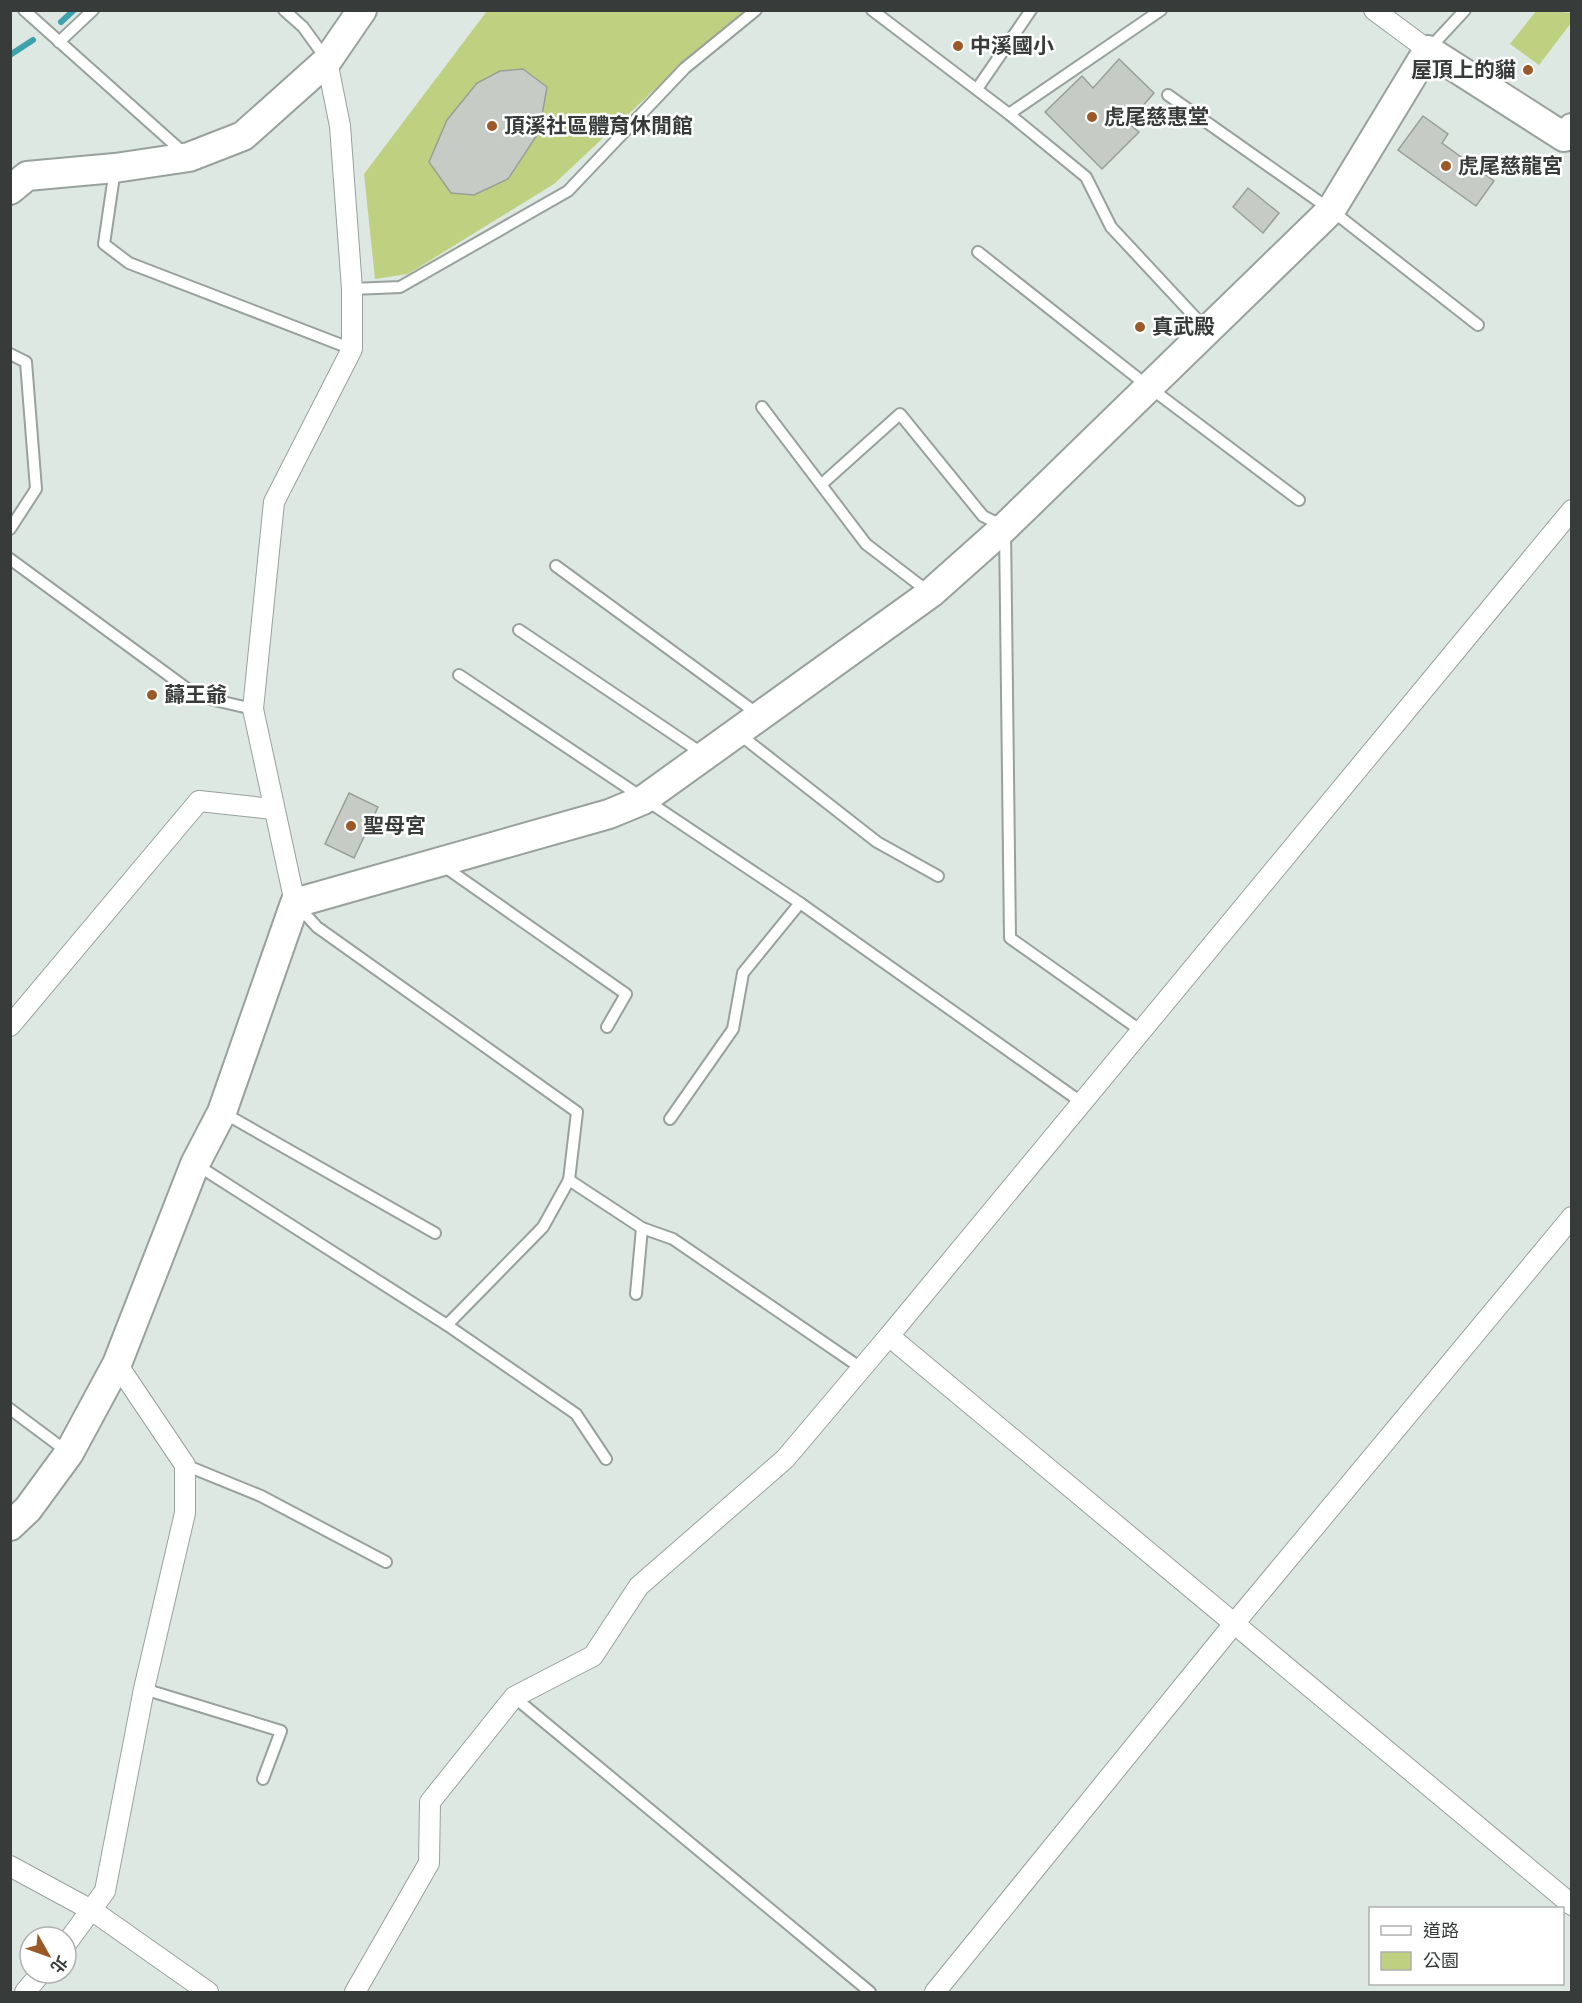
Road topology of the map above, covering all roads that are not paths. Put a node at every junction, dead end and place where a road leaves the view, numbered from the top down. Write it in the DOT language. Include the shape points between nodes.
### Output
graph roads {
  1 [pos="24,10"];
  2 [pos="93,10"];
  3 [pos="284,10"];
  4 [pos="362,10"];
  5 [pos="756,10"];
  6 [pos="873,10"];
  7 [pos="1031,10"];
  8 [pos="1161,10"];
  9 [pos="1374,10"];
  10 [pos="1465,10"];
  11 [pos="59,42"];
  12 [pos="1428,50"];
  13 [pos="327,61"];
  14 [pos="977,89"];
  15 [pos="1168,95"];
  16 [pos="1009,114"];
  17 [pos="1569,136"];
  18 [pos="189,157"];
  19 [pos="115,168"];
  20 [pos="10,190"];
  21 [pos="1331,210"];
  22 [pos="978,252"];
  23 [pos="351,289"];
  24 [pos="1478,325"];
  25 [pos="1207,330"];
  26 [pos="352,349"];
  27 [pos="10,354"];
  28 [pos="1149,387"];
  29 [pos="762,407"];
  30 [pos="823,483"];
  31 [pos="1299,500"];
  32 [pos="1572,510"];
  33 [pos="1005,527"];
  34 [pos="10,529"];
  35 [pos="10,560"];
  36 [pos="556,566"];
  37 [pos="931,593"];
  38 [pos="519,630"];
  39 [pos="459,675"];
  40 [pos="253,709"];
  41 [pos="760,715"];
  42 [pos="737,732"];
  43 [pos="704,755"];
  44 [pos="643,800"];
  45 [pos="273,809"];
  46 [pos="439,863"];
  47 [pos="938,876"];
  48 [pos="295,903"];
  49 [pos="800,903"];
  50 [pos="10,1026"];
  51 [pos="607,1027"];
  52 [pos="1140,1030"];
  53 [pos="1081,1102"];
  54 [pos="222,1112"];
  55 [pos="670,1119"];
  56 [pos="195,1164"];
  57 [pos="569,1180"];
  58 [pos="1572,1217"];
  59 [pos="642,1228"];
  60 [pos="435,1233"];
  61 [pos="636,1294"];
  62 [pos="447,1325"];
  63 [pos="889,1336"];
  64 [pos="117,1364"];
  65 [pos="861,1368"];
  66 [pos="10,1409"];
  67 [pos="69,1453"];
  68 [pos="606,1459"];
  69 [pos="185,1465"];
  70 [pos="10,1526"];
  71 [pos="386,1562"];
  72 [pos="1233,1625"];
  73 [pos="144,1689"];
  74 [pos="514,1697"];
  75 [pos="263,1779"];
  76 [pos="10,1866"];
  77 [pos="1572,1905"];
  78 [pos="93,1911"];
  79 [pos="78,1929"];
  80 [pos="208,1992"];
  81 [pos="355,1992"];
  82 [pos="870,1992"];
  83 [pos="935,1992"];
  1 -- 11 [label="lane"];
  2 -- 11 [label="lane"];
  3 -- 13 [label="lane" via="303,27"];
  4 -- 13 [label="street"];
  5 -- 23 [label="lane" via="685,68 568,191 400,287"];
  6 -- 14 [label="lane"];
  7 -- 14 [label="lane"];
  8 -- 16 [label="lane"];
  9 -- 12 [label="street"];
  10 -- 12 [label="lane"];
  11 -- 18 [label="lane"];
  12 -- 17 [label="street"];
  12 -- 21 [label="street"];
  13 -- 18 [label="street" via="243,136"];
  13 -- 23 [label="street" via="340,126"];
  14 -- 16 [label="lane"];
  15 -- 21 [label="lane"];
  16 -- 25 [label="lane" via="1086,177 1111,227"];
  18 -- 19 [label="street"];
  19 -- 20 [label="street" via="27,176"];
  19 -- 26 [label="lane" via="104,244 129,263"];
  21 -- 24 [label="lane"];
  21 -- 25 [label="street"];
  22 -- 28 [label="lane"];
  23 -- 26 [label="street"];
  25 -- 28 [label="street"];
  26 -- 40 [label="street" via="274,502"];
  27 -- 34 [label="lane" via="26,362 36,489"];
  28 -- 31 [label="lane"];
  28 -- 33 [label="street"];
  29 -- 30 [label="lane"];
  30 -- 33 [label="lane" via="900,414 982,516"];
  30 -- 37 [label="lane" via="866,544"];
  32 -- 52 [label="street"];
  33 -- 37 [label="street"];
  33 -- 52 [label="lane" via="1010,938"];
  35 -- 40 [label="lane" via="196,696"];
  36 -- 41 [label="lane"];
  37 -- 41 [label="street"];
  38 -- 43 [label="lane"];
  39 -- 44 [label="lane"];
  40 -- 45 [label="street"];
  41 -- 42 [label="street"];
  42 -- 43 [label="street"];
  42 -- 47 [label="lane" via="877,842"];
  43 -- 44 [label="street"];
  44 -- 46 [label="street" via="609,814"];
  44 -- 49 [label="lane"];
  45 -- 48 [label="street"];
  45 -- 50 [label="street" via="199,801"];
  46 -- 48 [label="street"];
  46 -- 51 [label="lane" via="626,994"];
  48 -- 54 [label="street"];
  48 -- 57 [label="lane" via="316,927 577,1112"];
  49 -- 53 [label="lane"];
  49 -- 55 [label="lane" via="743,973 733,1029"];
  52 -- 53 [label="street"];
  53 -- 63 [label="street"];
  54 -- 56 [label="street"];
  54 -- 60 [label="lane"];
  56 -- 62 [label="lane"];
  56 -- 64 [label="street"];
  57 -- 59 [label="lane"];
  57 -- 62 [label="lane" via="543,1227"];
  58 -- 72 [label="street"];
  59 -- 61 [label="lane"];
  59 -- 65 [label="lane" via="673,1239"];
  62 -- 68 [label="lane" via="576,1414"];
  63 -- 65 [label="street"];
  63 -- 72 [label="street"];
  64 -- 67 [label="street"];
  64 -- 69 [label="street"];
  65 -- 74 [label="street" via="784,1459 639,1586 593,1656"];
  66 -- 67 [label="lane"];
  67 -- 70 [label="street" via="28,1509"];
  69 -- 71 [label="lane" via="261,1496"];
  69 -- 73 [label="street" via="185,1513"];
  72 -- 77 [label="street"];
  72 -- 83 [label="street"];
  73 -- 75 [label="lane" via="281,1731"];
  73 -- 78 [label="street" via="105,1891"];
  74 -- 81 [label="street" via="430,1802 429,1863"];
  74 -- 82 [label="lane"];
  76 -- 78 [label="street"];
  78 -- 79 [label="street"];
  78 -- 80 [label="street"];
}
